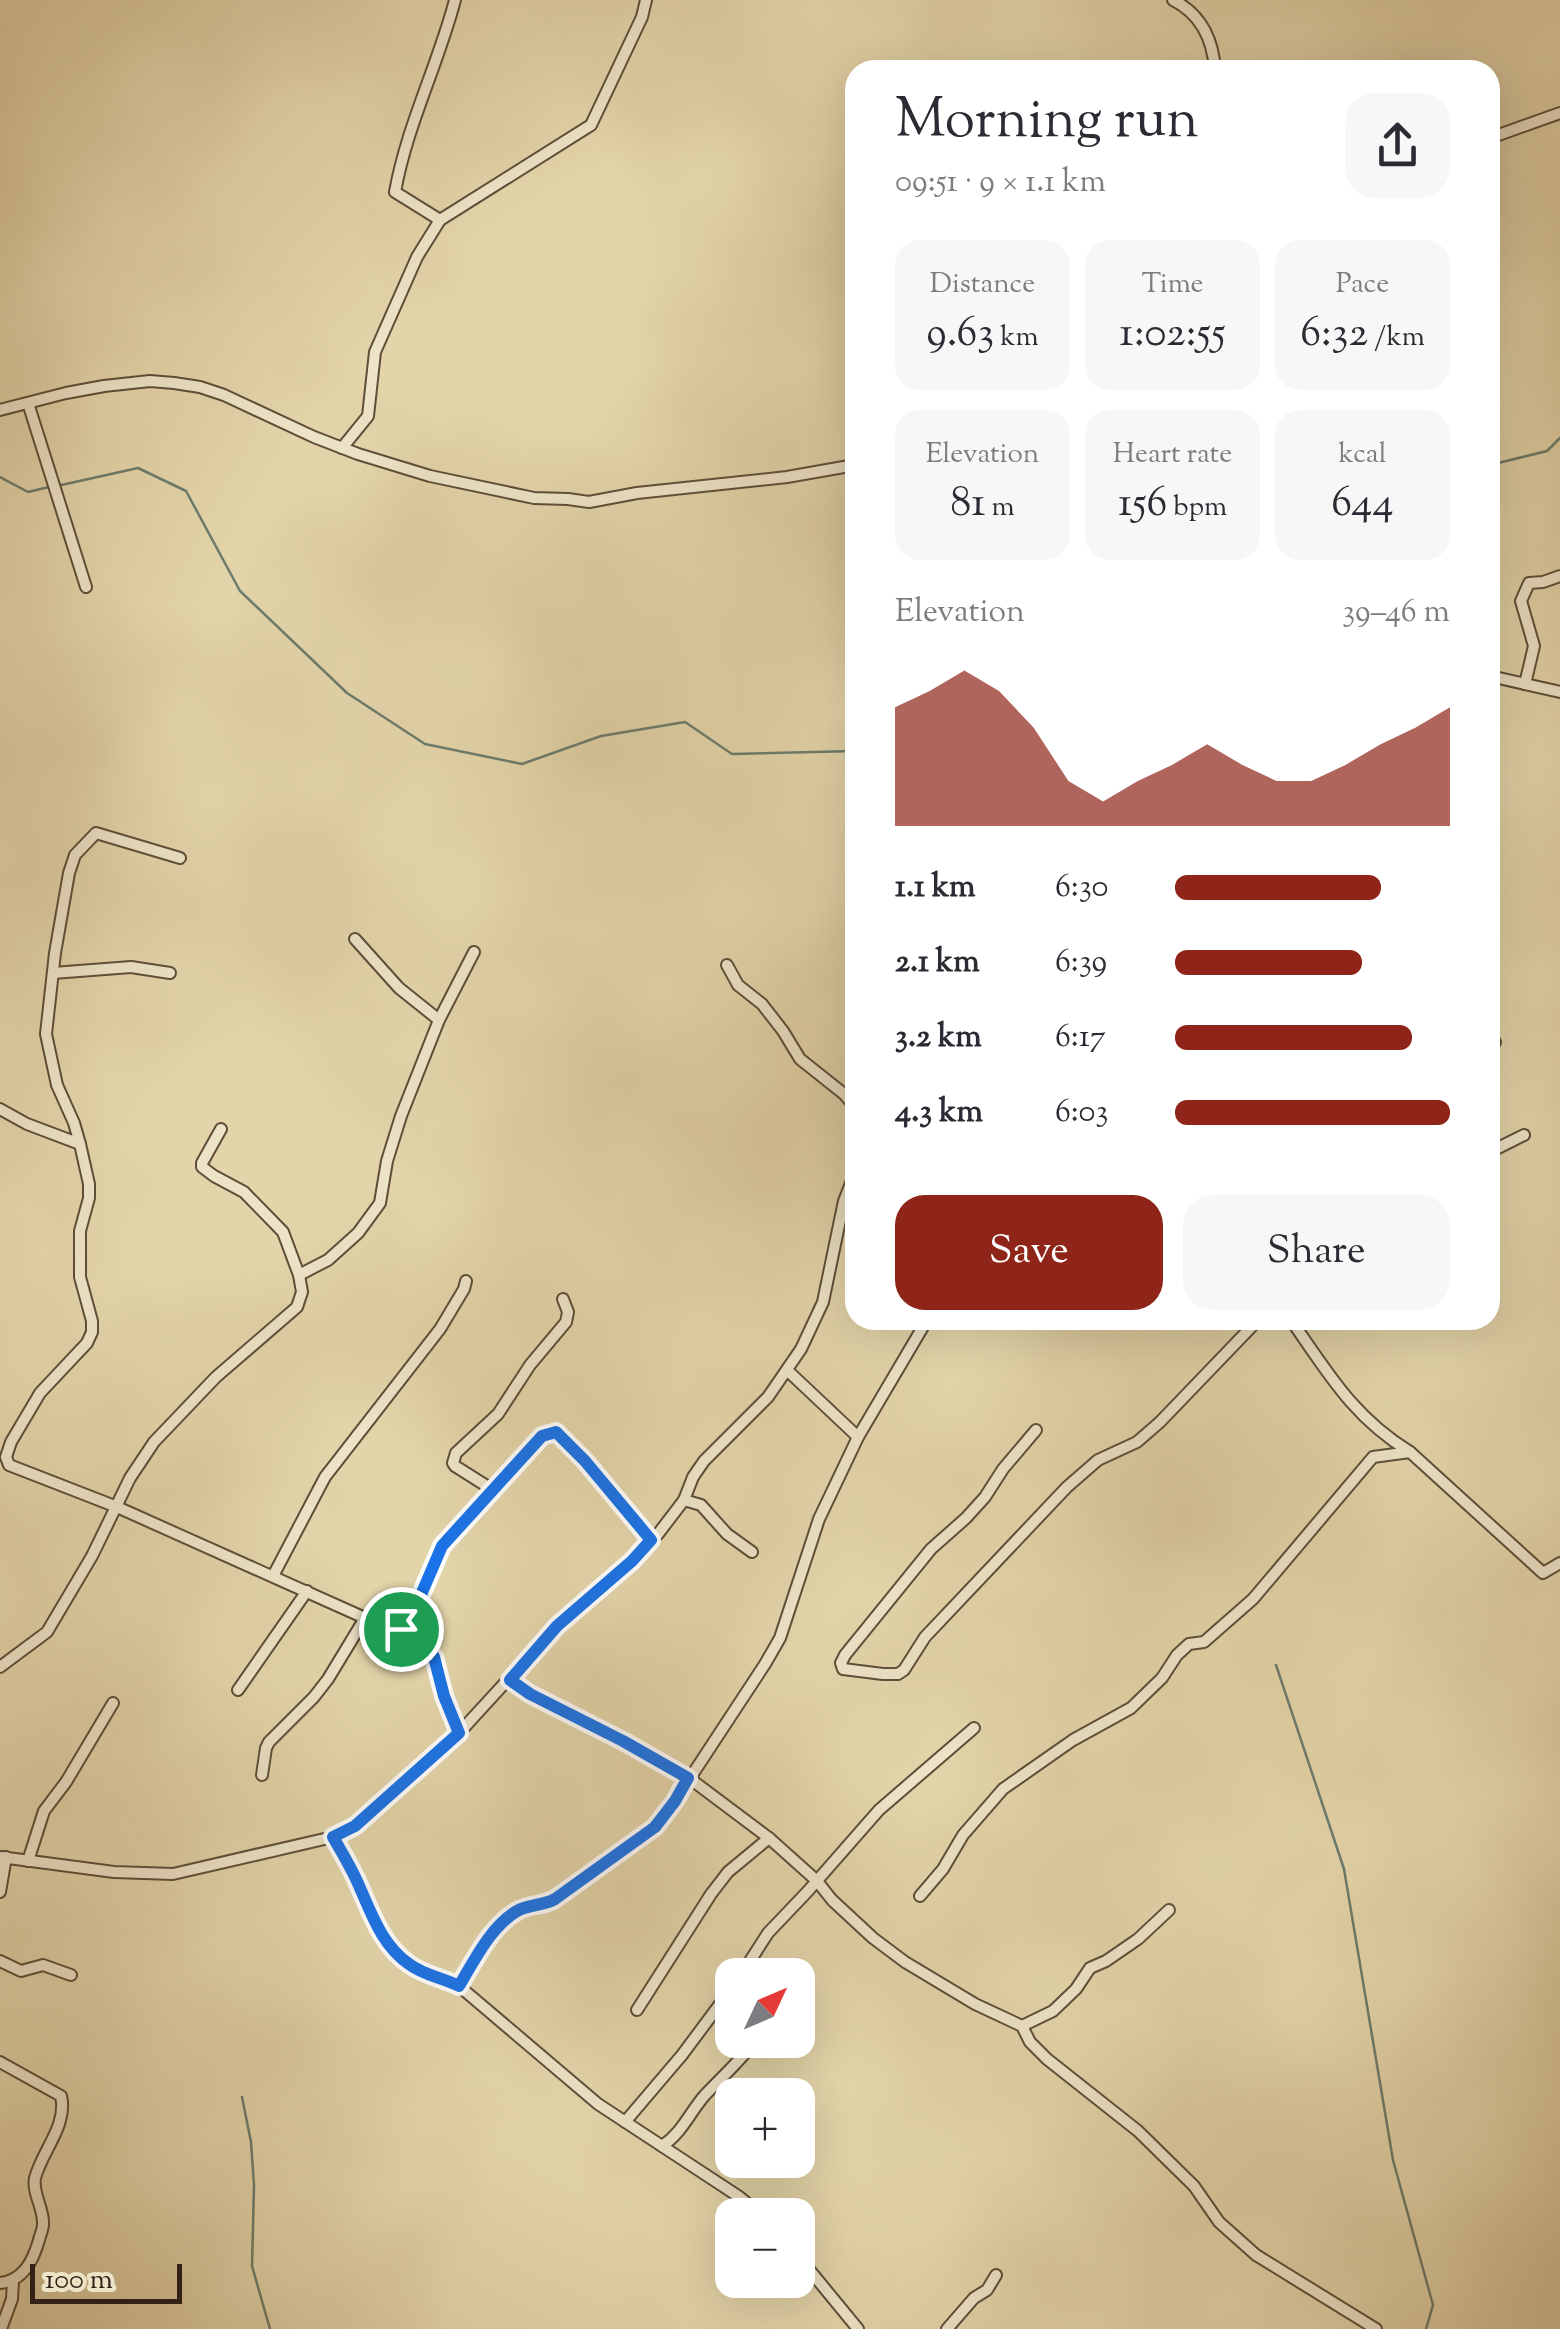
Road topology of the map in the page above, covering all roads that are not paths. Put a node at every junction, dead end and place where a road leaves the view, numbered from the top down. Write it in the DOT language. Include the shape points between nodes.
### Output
graph roads {
  1 [pos="455,0"];
  2 [pos="646,0"];
  3 [pos="1173,0"];
  4 [pos="1213,60"];
  5 [pos="1560,113"];
  6 [pos="1500,134"];
  7 [pos="440,220"];
  8 [pos="28,403"];
  9 [pos="0,410"];
  10 [pos="342,448"];
  11 [pos="845,467"];
  12 [pos="1560,576"];
  13 [pos="86,587"];
  14 [pos="1500,678"];
  15 [pos="1525,684"];
  16 [pos="1560,692"];
  17 [pos="180,858"];
  18 [pos="355,938"];
  19 [pos="474,952"];
  20 [pos="727,965"];
  21 [pos="53,974"];
  22 [pos="170,974"];
  23 [pos="438,1020"];
  24 [pos="845,1095"];
  25 [pos="0,1109"];
  26 [pos="222,1129"];
  27 [pos="1524,1135"];
  28 [pos="80,1144"];
  29 [pos="1500,1147"];
  30 [pos="845,1198"];
  31 [pos="299,1275"];
  32 [pos="466,1281"];
  33 [pos="563,1300"];
  34 [pos="921,1330"];
  35 [pos="1248,1330"];
  36 [pos="1298,1330"];
  37 [pos="788,1371"];
  38 [pos="1036,1430"];
  39 [pos="858,1437"];
  40 [pos="1410,1452"];
  41 [pos="493,1490"];
  42 [pos="684,1500"];
  43 [pos="117,1507"];
  44 [pos="651,1540"];
  45 [pos="752,1552"];
  46 [pos="1560,1564"];
  47 [pos="273,1576"];
  48 [pos="306,1591"];
  49 [pos="365,1618"];
  50 [pos="401,1629"];
  51 [pos="0,1666"];
  52 [pos="510,1680"];
  53 [pos="238,1690"];
  54 [pos="112,1703"];
  55 [pos="974,1728"];
  56 [pos="459,1733"];
  57 [pos="262,1775"];
  58 [pos="688,1778"];
  59 [pos="333,1837"];
  60 [pos="768,1838"];
  61 [pos="3,1857"];
  62 [pos="28,1860"];
  63 [pos="818,1881"];
  64 [pos="0,1892"];
  65 [pos="920,1896"];
  66 [pos="1170,1910"];
  67 [pos="752,1958"];
  68 [pos="0,1961"];
  69 [pos="71,1975"];
  70 [pos="459,1986"];
  71 [pos="637,2010"];
  72 [pos="715,2011"];
  73 [pos="1022,2026"];
  74 [pos="742,2058"];
  75 [pos="0,2062"];
  76 [pos="625,2122"];
  77 [pos="662,2146"];
  78 [pos="742,2198"];
  79 [pos="996,2275"];
  80 [pos="815,2277"];
  81 [pos="13,2281"];
  82 [pos="0,2283"];
  83 [pos="1,2329"];
  84 [pos="858,2329"];
  85 [pos="947,2329"];
  86 [pos="1376,2329"];
  1 -- 7 [label="street" via="395,192"];
  2 -- 7 [label="street" via="591,125"];
  3 -- 4 [label="street" via="1206,30"];
  5 -- 6 [label="street"];
  7 -- 10 [label="street" via="376,352 368,416"];
  8 -- 9 [label="street"];
  8 -- 10 [label="street" via="126,383 174,382 224,396"];
  8 -- 13 [label="street"];
  10 -- 11 [label="street" via="430,476 589,502"];
  12 -- 15 [label="street" via="1528,583 1521,601 1534,646"];
  14 -- 15 [label="street"];
  15 -- 16 [label="street"];
  17 -- 21 [label="street" via="104,834 91,838 75,855"];
  18 -- 23 [label="street"];
  19 -- 23 [label="street"];
  20 -- 24 [label="street" via="800,1059"];
  21 -- 22 [label="street" via="131,968"];
  21 -- 28 [label="street" via="46,1034"];
  23 -- 31 [label="street" via="401,1116 380,1204 328,1260"];
  25 -- 28 [label="street"];
  26 -- 31 [label="street" via="202,1167 244,1192 282,1232"];
  27 -- 29 [label="street"];
  28 -- 43 [label="street" via="89,1184 80,1277 92,1332 40,1394 6,1457 9,1465"];
  30 -- 37 [label="street" via="823,1302"];
  31 -- 43 [label="street" via="298,1307 216,1377 154,1442"];
  32 -- 47 [label="street" via="440,1329 325,1477"];
  33 -- 41 [label="street" via="566,1322 498,1414 453,1459"];
  34 -- 39 [label="street"];
  35 -- 38 [label="street" via="1137,1442 1098,1460 1067,1487 925,1637 904,1670 843,1669 845,1655 896,1590 986,1497"];
  36 -- 40 [label="street" via="1349,1402"];
  37 -- 39 [label="street"];
  37 -- 42 [label="street" via="704,1461"];
  39 -- 58 [label="street" via="818,1519 780,1638"];
  40 -- 46 [label="street" via="1543,1573"];
  40 -- 65 [label="street" via="1373,1457 1252,1599 1204,1642 1176,1655 1131,1708 1003,1789"];
  41 -- 44 [label="street" via="542,1436 556,1432"];
  41 -- 50 [label="street" via="442,1546"];
  42 -- 44 [label="street"];
  42 -- 45 [label="street" via="701,1506"];
  43 -- 47 [label="street"];
  43 -- 51 [label="street" via="47,1632"];
  44 -- 52 [label="street" via="557,1626"];
  47 -- 48 [label="street"];
  48 -- 49 [label="street"];
  48 -- 53 [label="street"];
  49 -- 50 [label="street"];
  49 -- 57 [label="street" via="328,1679 269,1742"];
  50 -- 56 [label="street" via="434,1657"];
  52 -- 56 [label="street"];
  52 -- 58 [label="street"];
  54 -- 62 [label="street" via="44,1811"];
  55 -- 63 [label="street" via="887,1802"];
  56 -- 59 [label="street" via="355,1826"];
  58 -- 60 [label="street"];
  58 -- 70 [label="street" via="655,1827 555,1899 512,1914"];
  59 -- 62 [label="street" via="173,1874"];
  59 -- 70 [label="street" via="394,1951 420,1971"];
  60 -- 63 [label="street"];
  60 -- 71 [label="street" via="710,1894"];
  61 -- 62 [label="street"];
  61 -- 64 [label="street"];
  63 -- 67 [label="street"];
  63 -- 73 [label="street" via="905,1962"];
  66 -- 73 [label="street" via="1090,1968 1054,2010"];
  68 -- 69 [label="street" via="21,1971 43,1965"];
  70 -- 76 [label="street"];
  72 -- 76 [label="street"];
  73 -- 86 [label="street" via="1047,2059 1138,2131 1256,2255"];
  74 -- 77 [label="street"];
  75 -- 81 [label="street" via="61,2096 64,2107 34,2182 44,2224 35,2254"];
  76 -- 77 [label="street"];
  77 -- 78 [label="street"];
  79 -- 85 [label="street"];
  80 -- 84 [label="street"];
  81 -- 82 [label="street"];
  81 -- 83 [label="street"];
}
